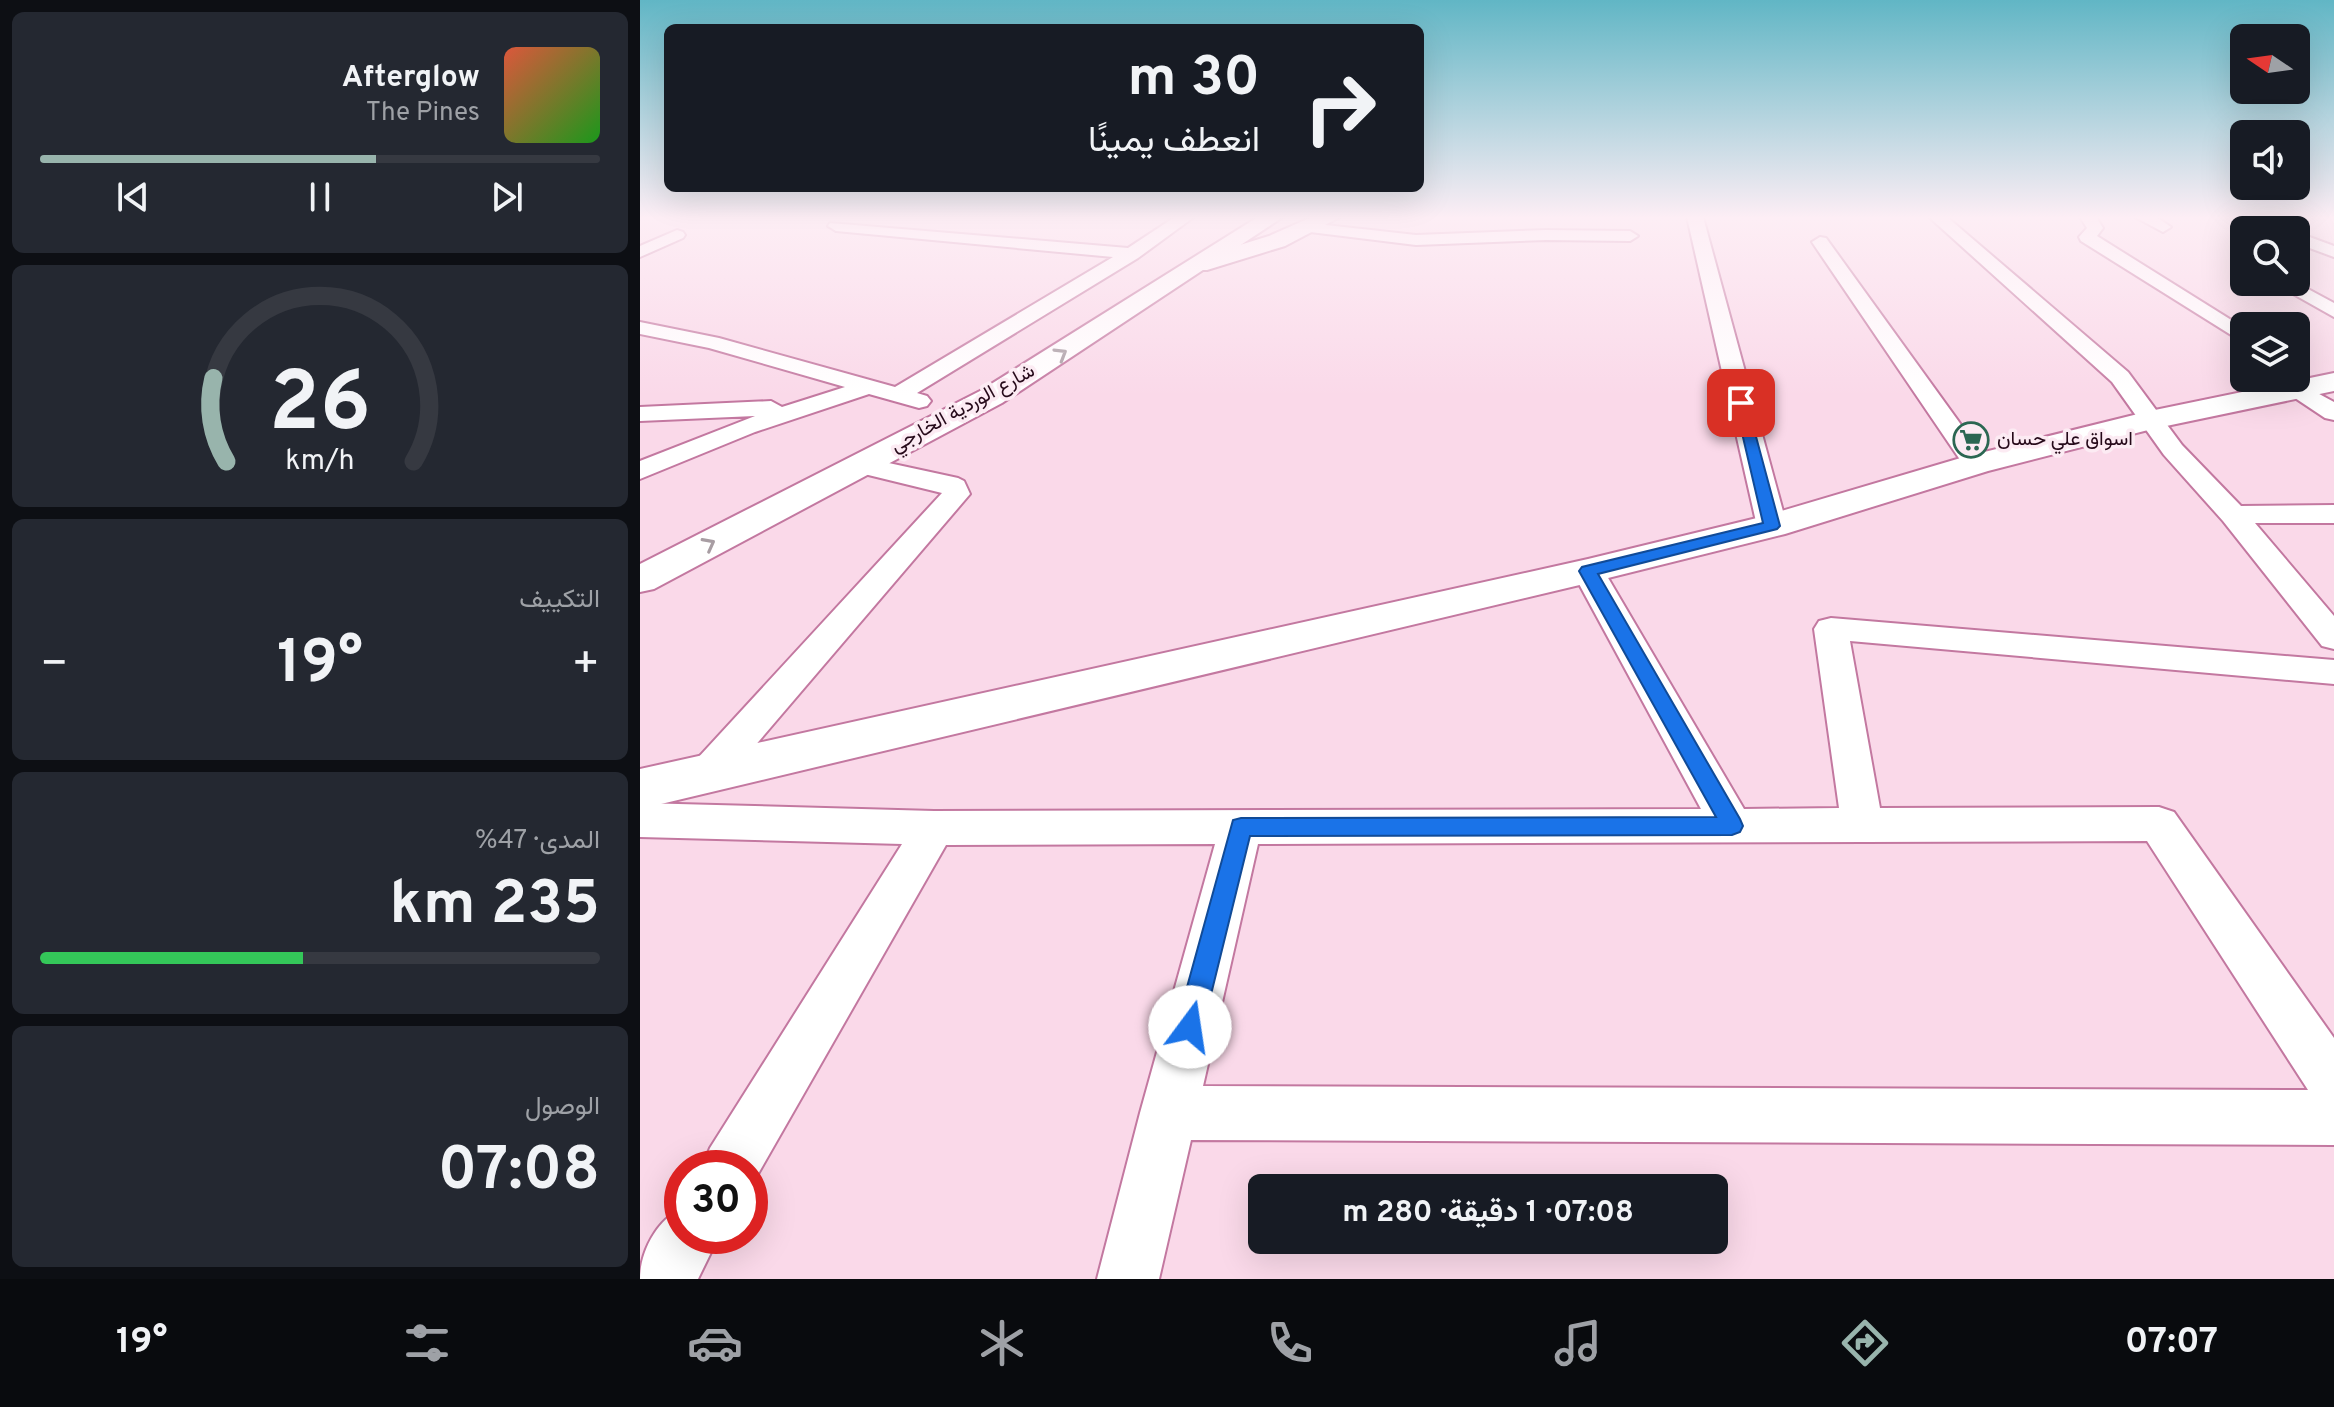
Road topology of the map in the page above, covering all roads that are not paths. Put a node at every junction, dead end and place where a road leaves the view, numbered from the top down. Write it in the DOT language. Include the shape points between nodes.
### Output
graph roads {
  1 [pos="1097,277"];
  2 [pos="1135,277"];
  3 [pos="1181,277"];
  4 [pos="1710,277"];
  5 [pos="1844,277"];
  6 [pos="2006,277"];
  7 [pos="2149,277"];
  8 [pos="2307,296"];
  9 [pos="2334,311"];
  10 [pos="640,328"];
  11 [pos="2230,328"];
  12 [pos="959,383"];
  13 [pos="868,387"];
  14 [pos="2316,388"];
  15 [pos="991,397"];
  16 [pos="910,399"];
  17 [pos="811,406"];
  18 [pos="640,414"];
  19 [pos="2150,420"];
  20 [pos="868,451"];
  21 [pos="1976,464"];
  22 [pos="640,471"];
  23 [pos="2334,514"];
  24 [pos="2233,515"];
  25 [pos="1772,526"];
  26 [pos="640,549"];
  27 [pos="1588,571"];
  28 [pos="640,580"];
  29 [pos="2334,638"];
  30 [pos="2334,672"];
  31 [pos="710,771"];
  32 [pos="642,814"];
  33 [pos="1862,825"];
  34 [pos="1732,826"];
  35 [pos="1241,827"];
  36 [pos="934,828"];
  37 [pos="2334,1083"];
  38 [pos="1167,1113"];
  39 [pos="2334,1118"];
  40 [pos="741,1150"];
  41 [pos="678,1254"];
  42 [pos="663,1279"];
  43 [pos="1128,1279"];
  1 -- 16 [label="street"];
  2 -- 12 [label="main road, شارع الوردية الخارجي"];
  15 -- 3 [label="main road, شارع الوردية الخارجي, one-way"];
  4 -- 25 [label="street"];
  5 -- 21 [label="street"];
  6 -- 19 [label="street" via="2111,367"];
  7 -- 11 [label="street"];
  8 -- 9 [label="street"];
  10 -- 13 [label="street" via="712,342"];
  12 -- 15 [label="main road" via="942,398 946,402"];
  12 -- 16 [label="main road, شارع الوردية الخارجي"];
  13 -- 16 [label="street"];
  13 -- 17 [label="street"];
  14 -- 19 [label="main road"];
  15 -- 20 [label="main road, شارع الوردية الخارجي"];
  16 -- 20 [label="main road, شارع الوردية الخارجي"];
  17 -- 18 [label="street"];
  17 -- 22 [label="street"];
  19 -- 21 [label="main road"];
  19 -- 24 [label="street"];
  20 -- 26 [label="main road, شارع الوردية الخارجي"];
  28 -- 20 [label="main road, شارع الوردية الخارجي, one-way"];
  20 -- 31 [label="street" via="948,484 956,494"];
  21 -- 25 [label="main road"];
  23 -- 24 [label="street"];
  24 -- 29 [label="street"];
  25 -- 27 [label="main road"];
  27 -- 31 [label="main road"];
  27 -- 34 [label="street"];
  30 -- 33 [label="street" via="1831,629"];
  31 -- 32 [label="main road"];
  32 -- 36 [label="street"];
  33 -- 34 [label="street"];
  33 -- 37 [label="street" via="2159,824"];
  34 -- 35 [label="street"];
  35 -- 36 [label="street"];
  35 -- 38 [label="street"];
  36 -- 40 [label="street"];
  38 -- 39 [label="street"];
  38 -- 43 [label="street"];
  41 -- 42 [label="street"];
}
